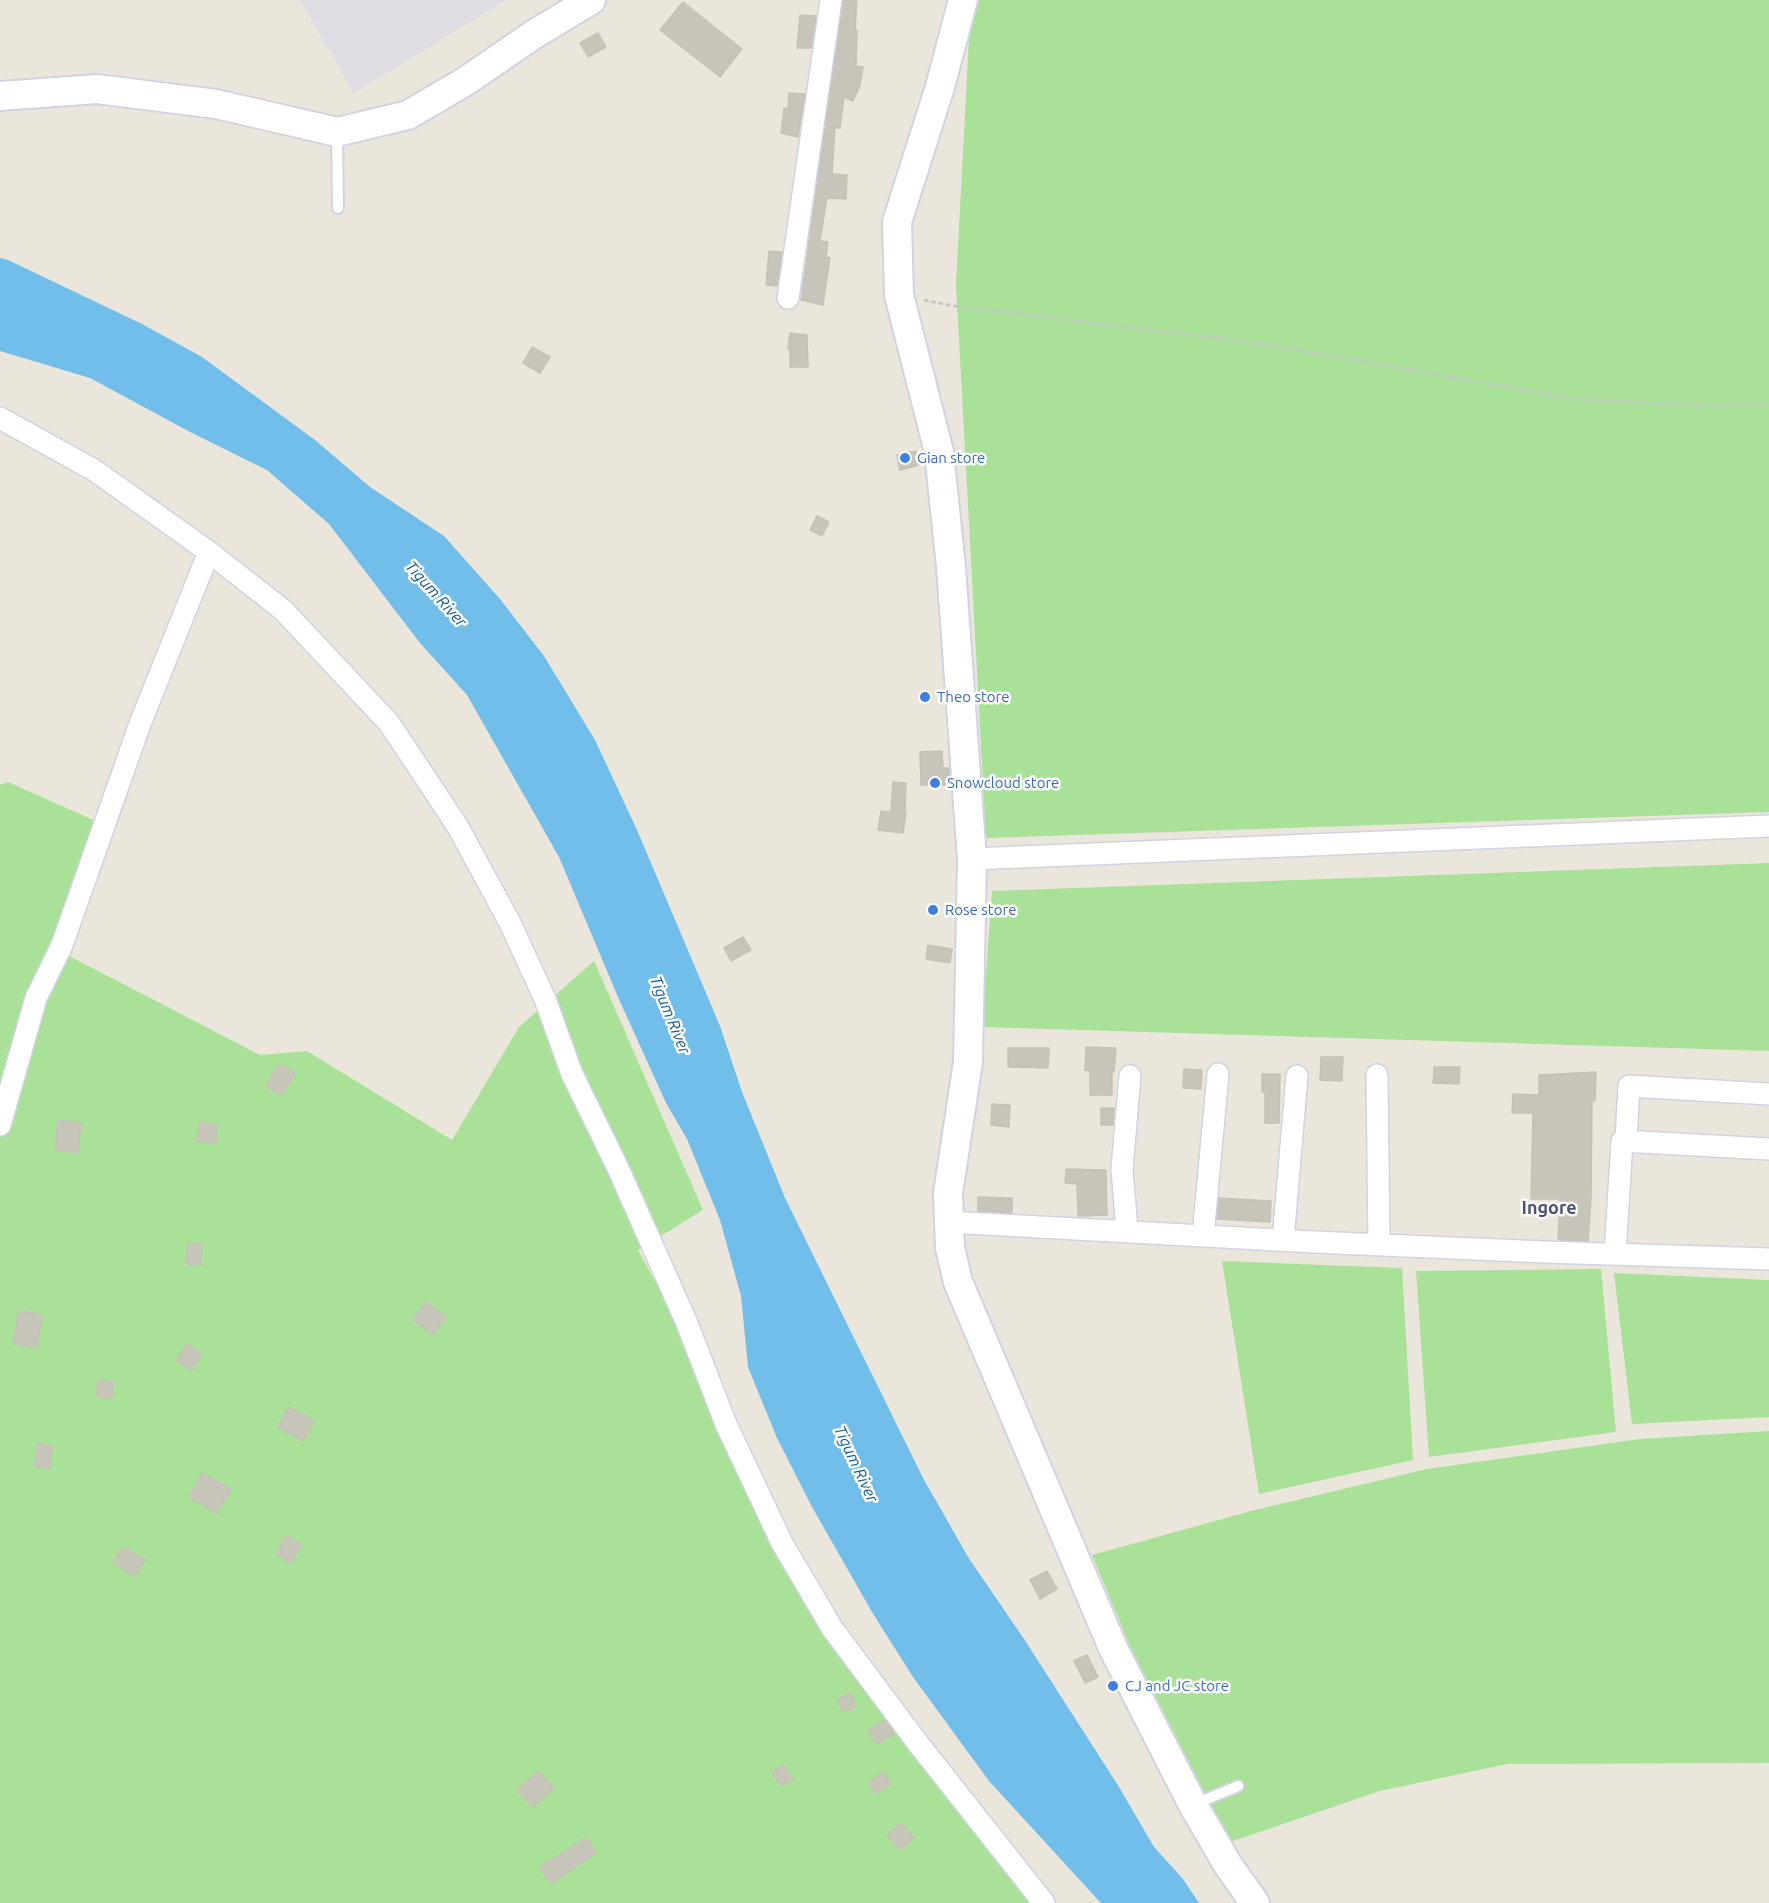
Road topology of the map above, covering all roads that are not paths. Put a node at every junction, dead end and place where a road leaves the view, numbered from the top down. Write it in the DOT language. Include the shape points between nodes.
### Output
graph roads {
  1 [pos="591,0"];
  2 [pos="831,0"];
  3 [pos="963,0"];
  4 [pos="0,96"];
  5 [pos="337,132"];
  6 [pos="338,208"];
  7 [pos="789,298"];
  8 [pos="0,418"];
  9 [pos="209,552"];
  10 [pos="1769,826"];
  11 [pos="972,859"];
  12 [pos="1218,1074"];
  13 [pos="1377,1075"];
  14 [pos="1130,1076"];
  15 [pos="1297,1076"];
  16 [pos="1769,1094"];
  17 [pos="0,1125"];
  18 [pos="1626,1140"];
  19 [pos="1769,1149"];
  20 [pos="948,1222"];
  21 [pos="1127,1231"];
  22 [pos="1203,1236"];
  23 [pos="1283,1240"];
  24 [pos="1379,1245"];
  25 [pos="1615,1254"];
  26 [pos="1769,1258"];
  27 [pos="1238,1786"];
  28 [pos="1193,1805"];
  29 [pos="1044,1903"];
  30 [pos="1255,1903"];
  1 -- 5 [label="street" via="408,115"];
  2 -- 7 [label="street"];
  3 -- 11 [label="street" via="897,222 899,295 939,452"];
  4 -- 5 [label="street" via="97,89 216,104"];
  5 -- 6 [label="lane"];
  8 -- 9 [label="street" via="94,470"];
  9 -- 17 [label="street" via="141,721 62,945 36,998"];
  9 -- 29 [label="street" via="283,610 389,723 458,827 510,923 545,999 572,1074 677,1300 726,1424 782,1543 832,1628 916,1742"];
  10 -- 11 [label="street"];
  11 -- 20 [label="street" via="968,1062 948,1193"];
  12 -- 22 [label="street"];
  13 -- 24 [label="street"];
  14 -- 21 [label="street" via="1122,1169"];
  15 -- 23 [label="street"];
  16 -- 18 [label="street" via="1629,1086"];
  18 -- 19 [label="street"];
  18 -- 25 [label="street" via="1620,1145"];
  20 -- 21 [label="street"];
  20 -- 28 [label="street" via="958,1281 1113,1648"];
  21 -- 22 [label="street"];
  22 -- 23 [label="street"];
  23 -- 24 [label="street"];
  24 -- 25 [label="street"];
  25 -- 26 [label="street"];
  27 -- 28 [label="lane"];
  28 -- 30 [label="street"];
}
